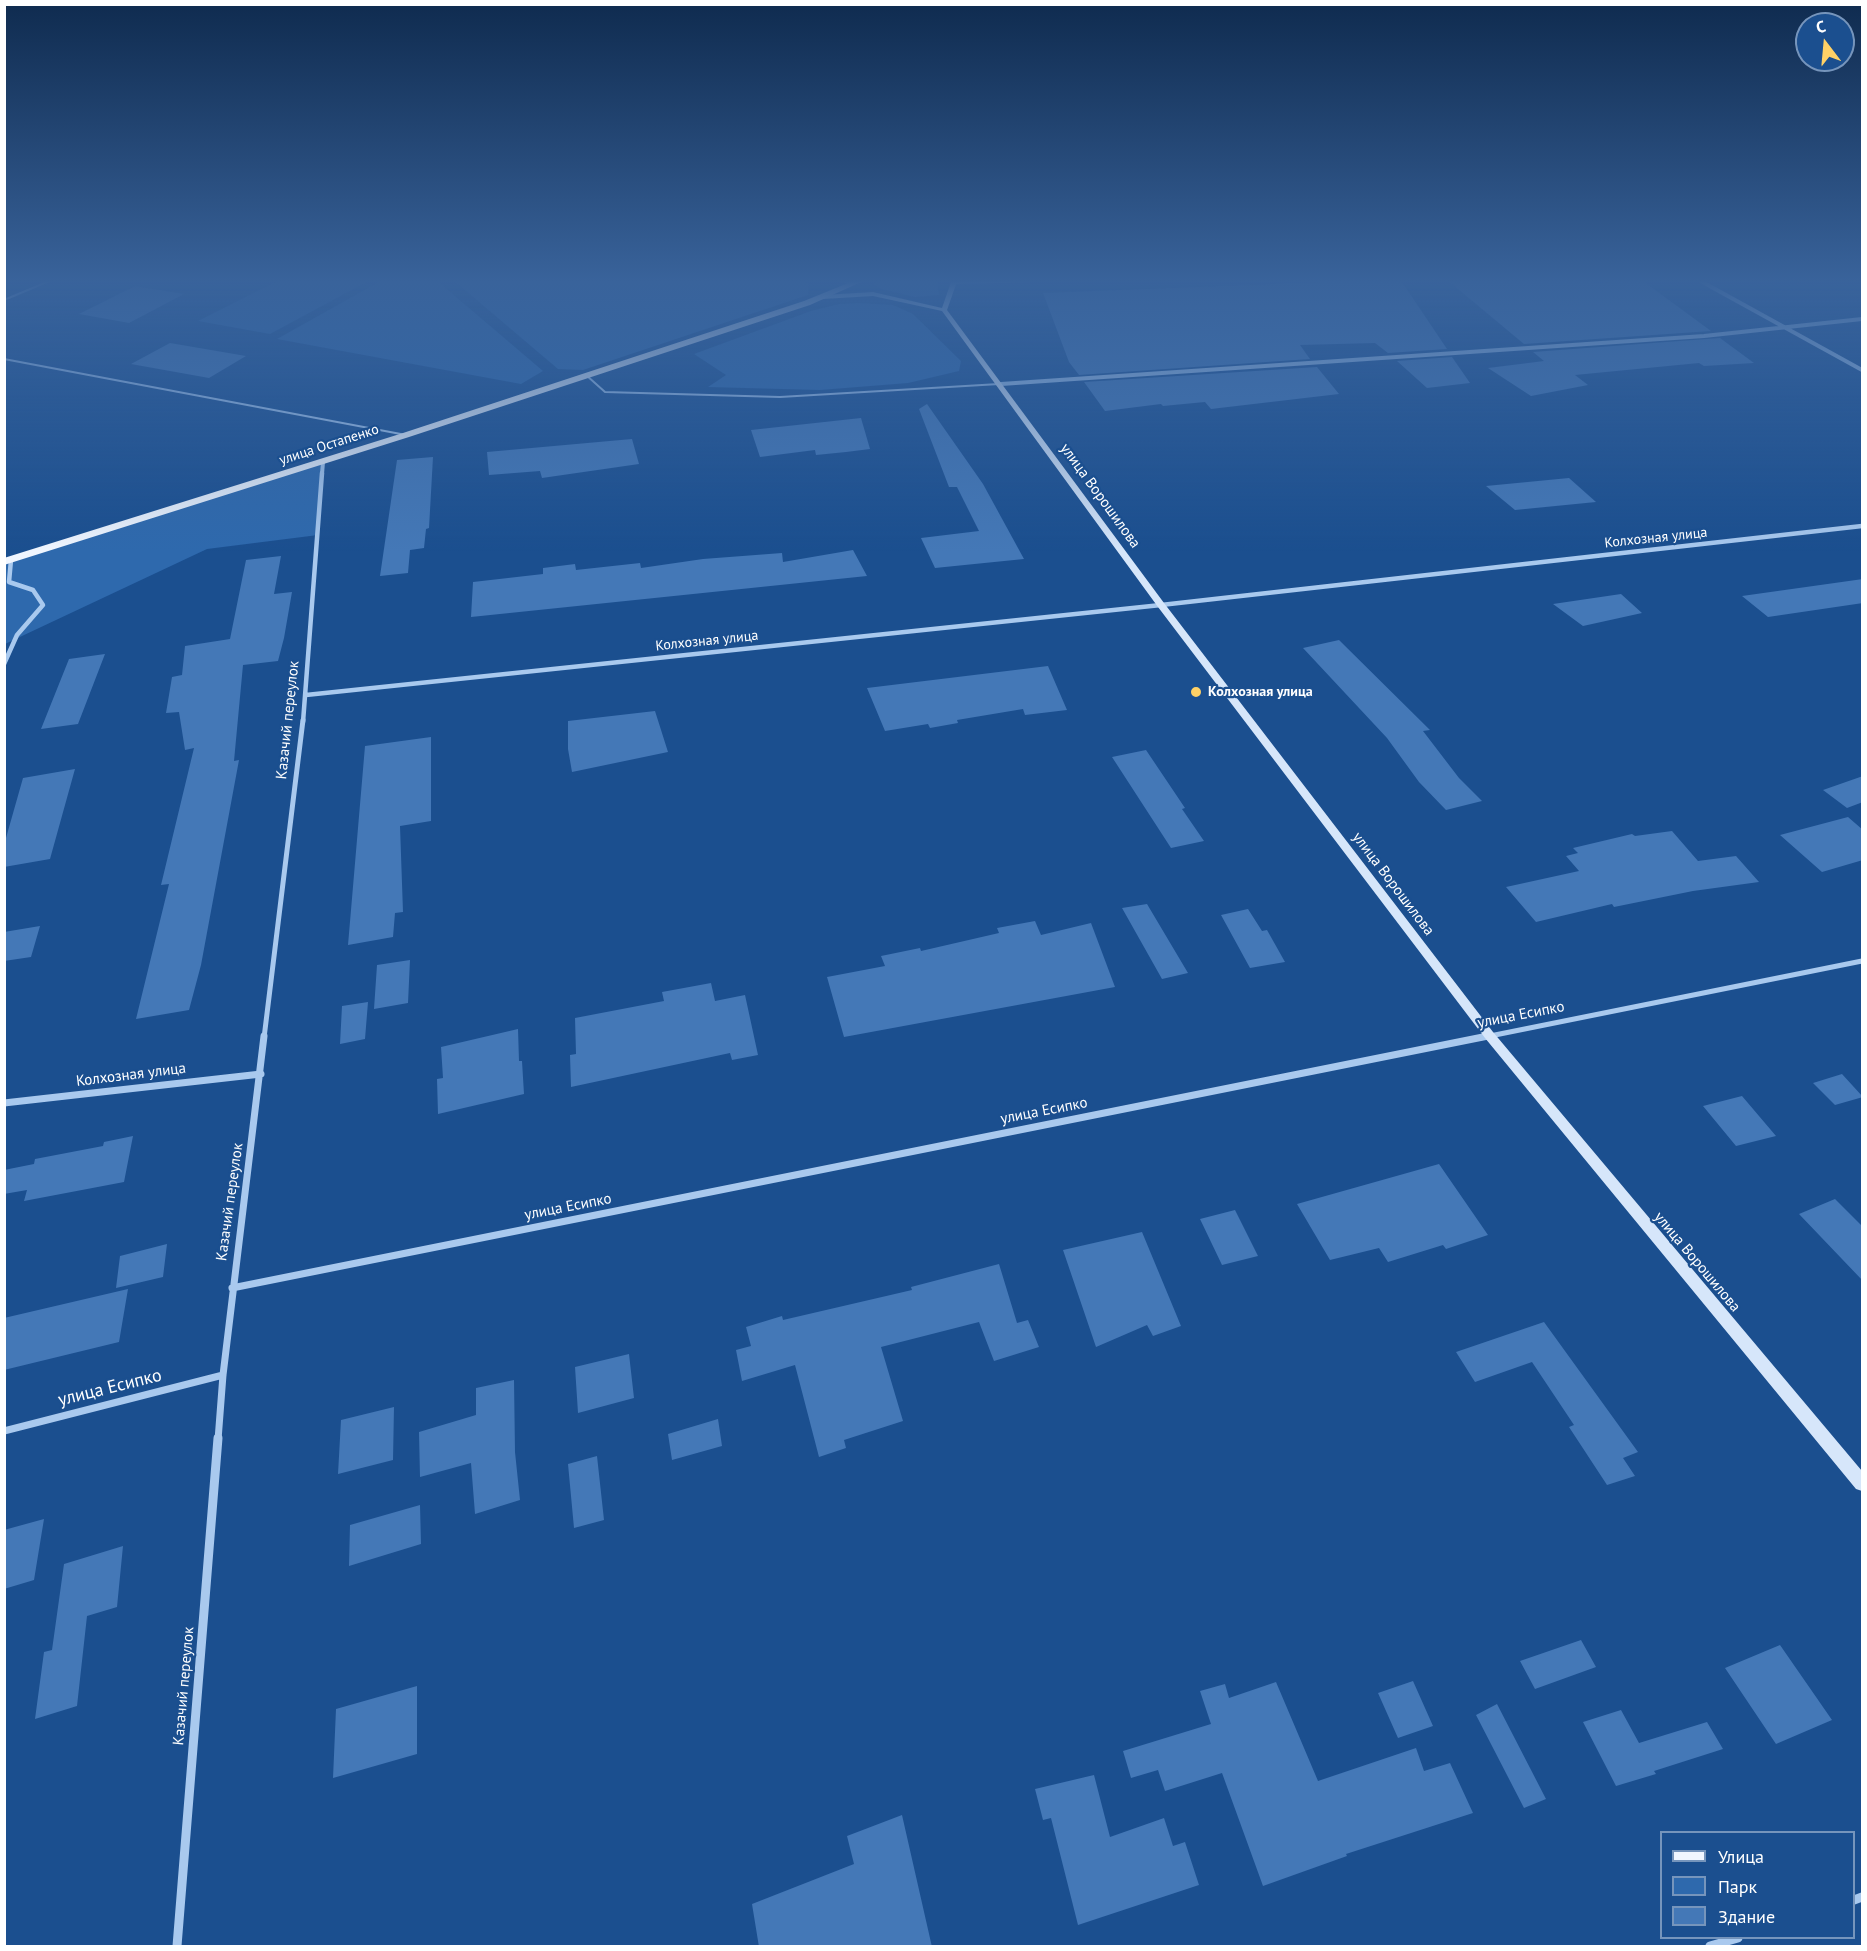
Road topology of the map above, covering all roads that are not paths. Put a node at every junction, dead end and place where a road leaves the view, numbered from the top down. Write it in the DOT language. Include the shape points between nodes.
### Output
graph roads {
  1 [pos="62,370"];
  2 [pos="601,370"];
  3 [pos="990,370"];
  4 [pos="1205,370"];
  5 [pos="586,375"];
  6 [pos="1001,384"];
  7 [pos="406,435"];
  8 [pos="323,462"];
  9 [pos="1863,526"];
  10 [pos="8,561"];
  11 [pos="1161,605"];
  12 [pos="4,664"];
  13 [pos="306,695"];
  14 [pos="1863,961"];
  15 [pos="1489,1035"];
  16 [pos="261,1074"];
  17 [pos="4,1103"];
  18 [pos="232,1288"];
  19 [pos="223,1375"];
  20 [pos="4,1431"];
  21 [pos="1863,1483"];
  22 [pos="1735,1939"];
  23 [pos="177,1947"];
  24 [pos="1710,1947"];
  1 -- 7 [label="lane"];
  2 -- 5 [label="main road, улица Остапенко"];
  3 -- 6 [label="main road, улица Ворошилова"];
  4 -- 6 [label="street"];
  5 -- 6 [label="lane" via="605,392 780,397"];
  5 -- 7 [label="main road, улица Остапенко"];
  6 -- 11 [label="main road, улица Ворошилова"];
  7 -- 8 [label="main road, улица Остапенко"];
  8 -- 10 [label="main road, улица Остапенко"];
  8 -- 13 [label="street, Казачий переулок"];
  9 -- 11 [label="street, Колхозная улица"];
  10 -- 12 [label="street" via="9,582 33,590 43,605 17,635"];
  11 -- 13 [label="street, Колхозная улица"];
  11 -- 15 [label="main road, улица Ворошилова"];
  13 -- 16 [label="street, Казачий переулок"];
  14 -- 15 [label="street, улица Есипко"];
  15 -- 18 [label="street, улица Есипко"];
  15 -- 21 [label="main road, улица Ворошилова"];
  16 -- 17 [label="street, Колхозная улица"];
  16 -- 18 [label="street, Казачий переулок"];
  18 -- 19 [label="street, Казачий переулок"];
  19 -- 20 [label="street, улица Есипко"];
  19 -- 23 [label="street, Казачий переулок"];
  22 -- 24 [label="street"];
}
